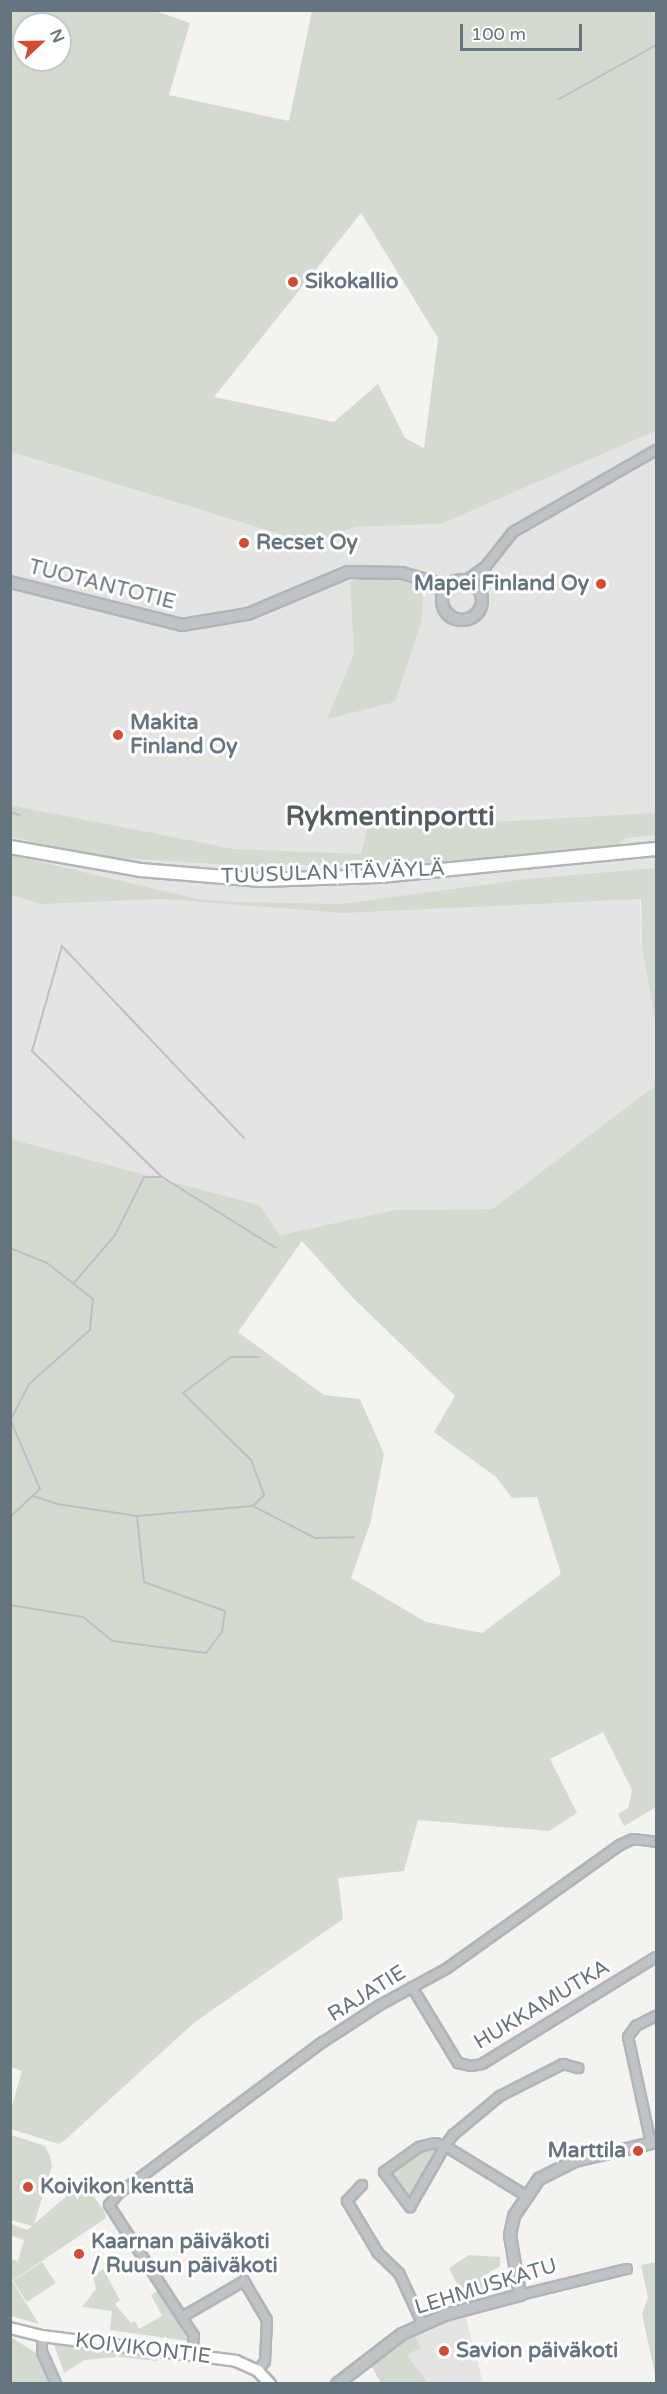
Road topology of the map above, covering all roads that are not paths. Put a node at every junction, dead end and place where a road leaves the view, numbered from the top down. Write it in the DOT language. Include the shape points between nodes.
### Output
graph roads {
  1 [pos="657,450"];
  2 [pos="486,566"];
  3 [pos="425,580"];
  4 [pos="467,580"];
  5 [pos="10,582"];
  6 [pos="447,586"];
  7 [pos="478,588"];
  8 [pos="442,599"];
  9 [pos="10,847"];
  10 [pos="657,849"];
  11 [pos="657,1842"];
  12 [pos="657,1957"];
  13 [pos="412,1987"];
  14 [pos="657,2016"];
  15 [pos="578,2068"];
  16 [pos="654,2143"];
  17 [pos="445,2146"];
  18 [pos="362,2185"];
  19 [pos="525,2195"];
  20 [pos="627,2269"];
  21 [pos="520,2295"];
  22 [pos="183,2317"];
  23 [pos="423,2325"];
  24 [pos="10,2328"];
  25 [pos="42,2336"];
  26 [pos="192,2355"];
  27 [pos="258,2372"];
  28 [pos="56,2384"];
  29 [pos="270,2384"];
  30 [pos="337,2384"];
  1 -- 2 [label="street" via="513,532"];
  2 -- 4 [label="street"];
  2 -- 7 [label="street"];
  3 -- 5 [label="street, TUOTANTOTIE" via="377,570 348,572 248,614 182,625"];
  3 -- 6 [label="street, TUOTANTOTIE"];
  3 -- 8 [label="street"];
  4 -- 6 [label="street"];
  4 -- 7 [label="street"];
  6 -- 8 [label="street"];
  7 -- 8 [label="street" via="481,608 467,620 449,616"];
  9 -- 10 [label="main road, TUUSULAN ITÄVÄYLÄ" via="140,870 261,880 380,876"];
  11 -- 13 [label="street, RAJATIE" via="633,1839 620,1845 446,1969"];
  12 -- 13 [label="street, HUKKAMUTKA" via="482,2064 471,2066 458,2063"];
  13 -- 22 [label="street, RAJATIE" via="298,2061 109,2205"];
  14 -- 16 [label="street" via="636,2026 628,2037"];
  15 -- 17 [label="street" via="563,2064 500,2096"];
  16 -- 19 [label="street" via="558,2167 539,2179"];
  17 -- 17 [label="street" via="419,2146 384,2172 410,2207"];
  17 -- 19 [label="street"];
  18 -- 23 [label="street" via="347,2201 378,2253 399,2273"];
  19 -- 21 [label="street" via="510,2235"];
  20 -- 21 [label="street, LEHMUSKATU"];
  21 -- 23 [label="street, LEHMUSKATU"];
  22 -- 26 [label="street" via="194,2336"];
  22 -- 27 [label="street" via="244,2281 267,2320 265,2361"];
  23 -- 30 [label="street, LEHMUSKATU" via="388,2342"];
  24 -- 25 [label="main road, KOIVIKONTIE"];
  25 -- 26 [label="main road, KOIVIKONTIE"];
  25 -- 28 [label="street" via="42,2352"];
  26 -- 27 [label="main road, KOIVIKONTIE" via="236,2361"];
  27 -- 29 [label="main road, KOIVIKONTIE"];
}
